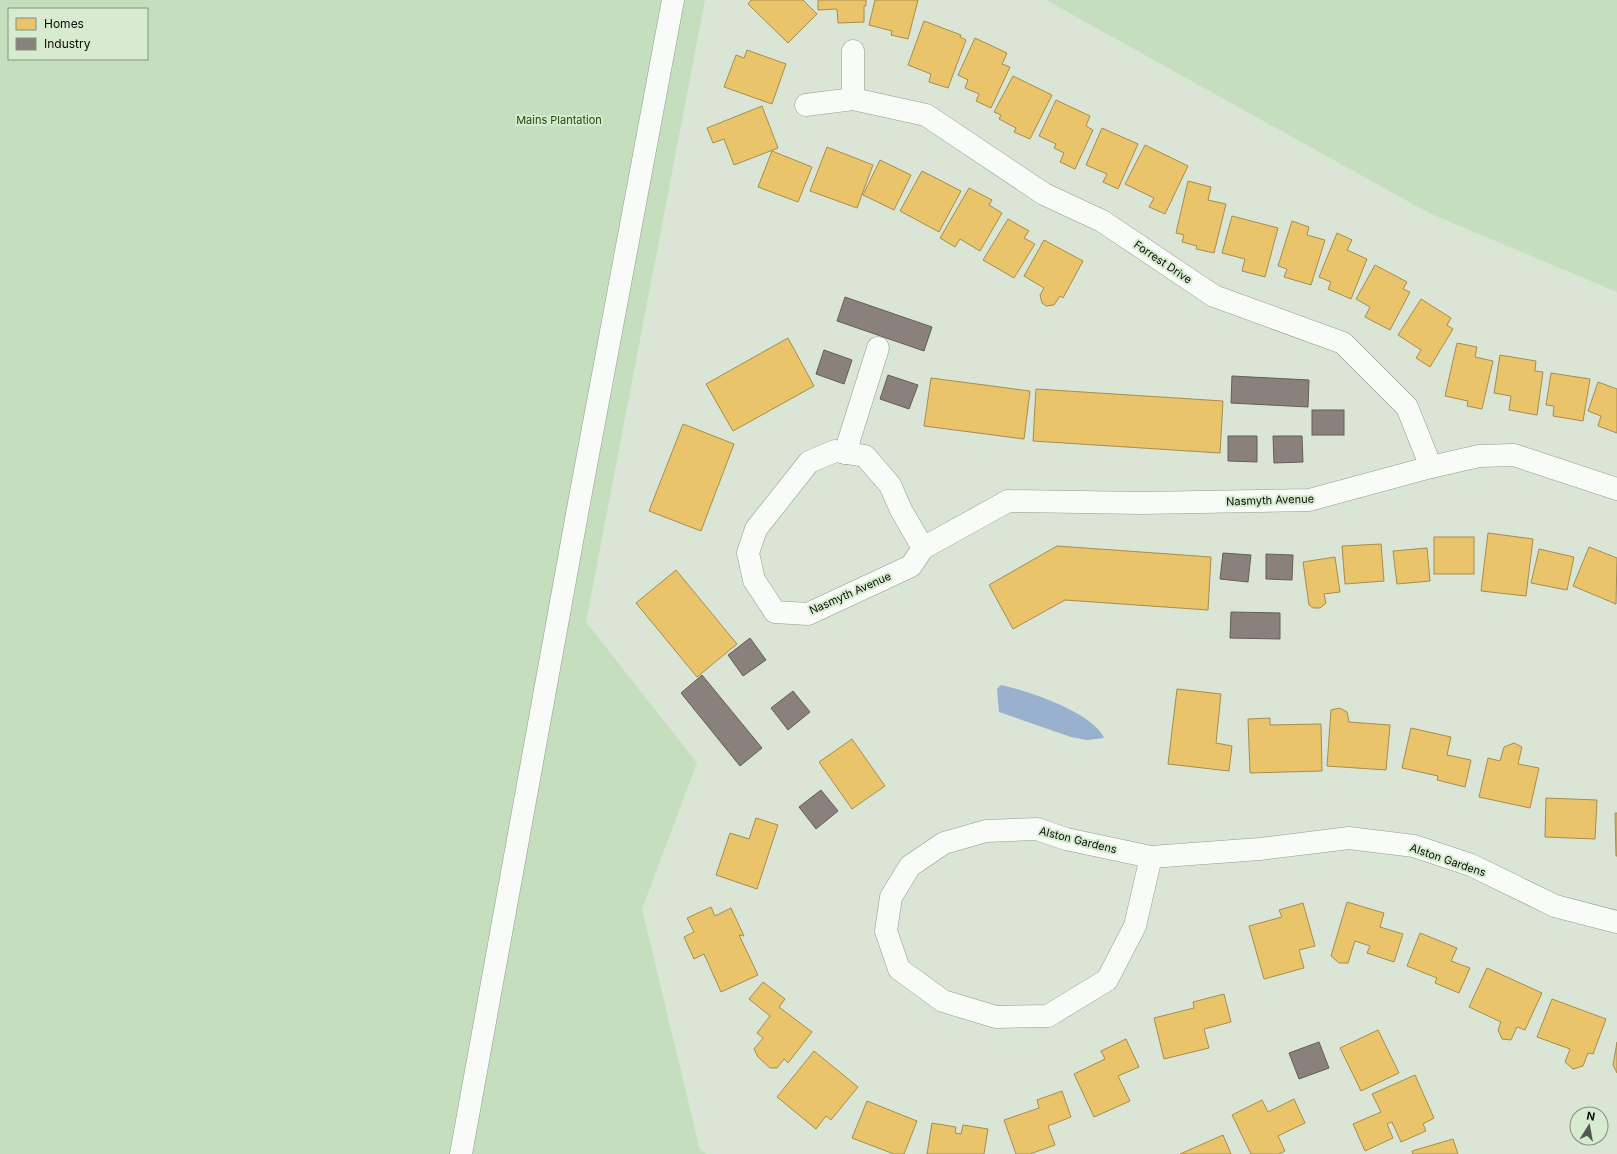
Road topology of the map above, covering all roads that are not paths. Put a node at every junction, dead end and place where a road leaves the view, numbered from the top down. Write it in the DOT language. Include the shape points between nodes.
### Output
graph roads {
  1 [pos="673,0"];
  2 [pos="853,51"];
  3 [pos="853,99"];
  4 [pos="806,105"];
  5 [pos="878,348"];
  6 [pos="845,453"];
  7 [pos="1431,467"];
  8 [pos="1617,489"];
  9 [pos="923,548"];
  10 [pos="1151,857"];
  11 [pos="1617,922"];
  12 [pos="461,1154"];
  1 -- 12 [label="street"];
  2 -- 3 [label="street"];
  3 -- 4 [label="street, Forrest Drive"];
  3 -- 7 [label="street, Forrest Drive" via="926,115 1044,194 1102,221 1214,296 1343,343 1407,407"];
  5 -- 6 [label="street"];
  6 -- 9 [label="street, Nasmyth Avenue" via="865,456 890,485"];
  6 -- 9 [label="street, Nasmyth Avenue" via="835,451 809,462 756,530 748,553 754,580 774,612 808,614 911,566"];
  7 -- 8 [label="street, Nasmyth Avenue" via="1479,456 1514,455"];
  7 -- 9 [label="street, Nasmyth Avenue" via="1309,500 1142,503 1008,501"];
  10 -- 10 [label="street, Alston Gardens" via="1135,926 1107,980 1048,1016 996,1017 943,1001 899,969 886,931 891,897 910,866 944,844 986,831 1037,829 1066,839"];
  10 -- 11 [label="street, Alston Gardens" via="1260,849 1349,838 1414,846 1471,865 1555,906"];
}
